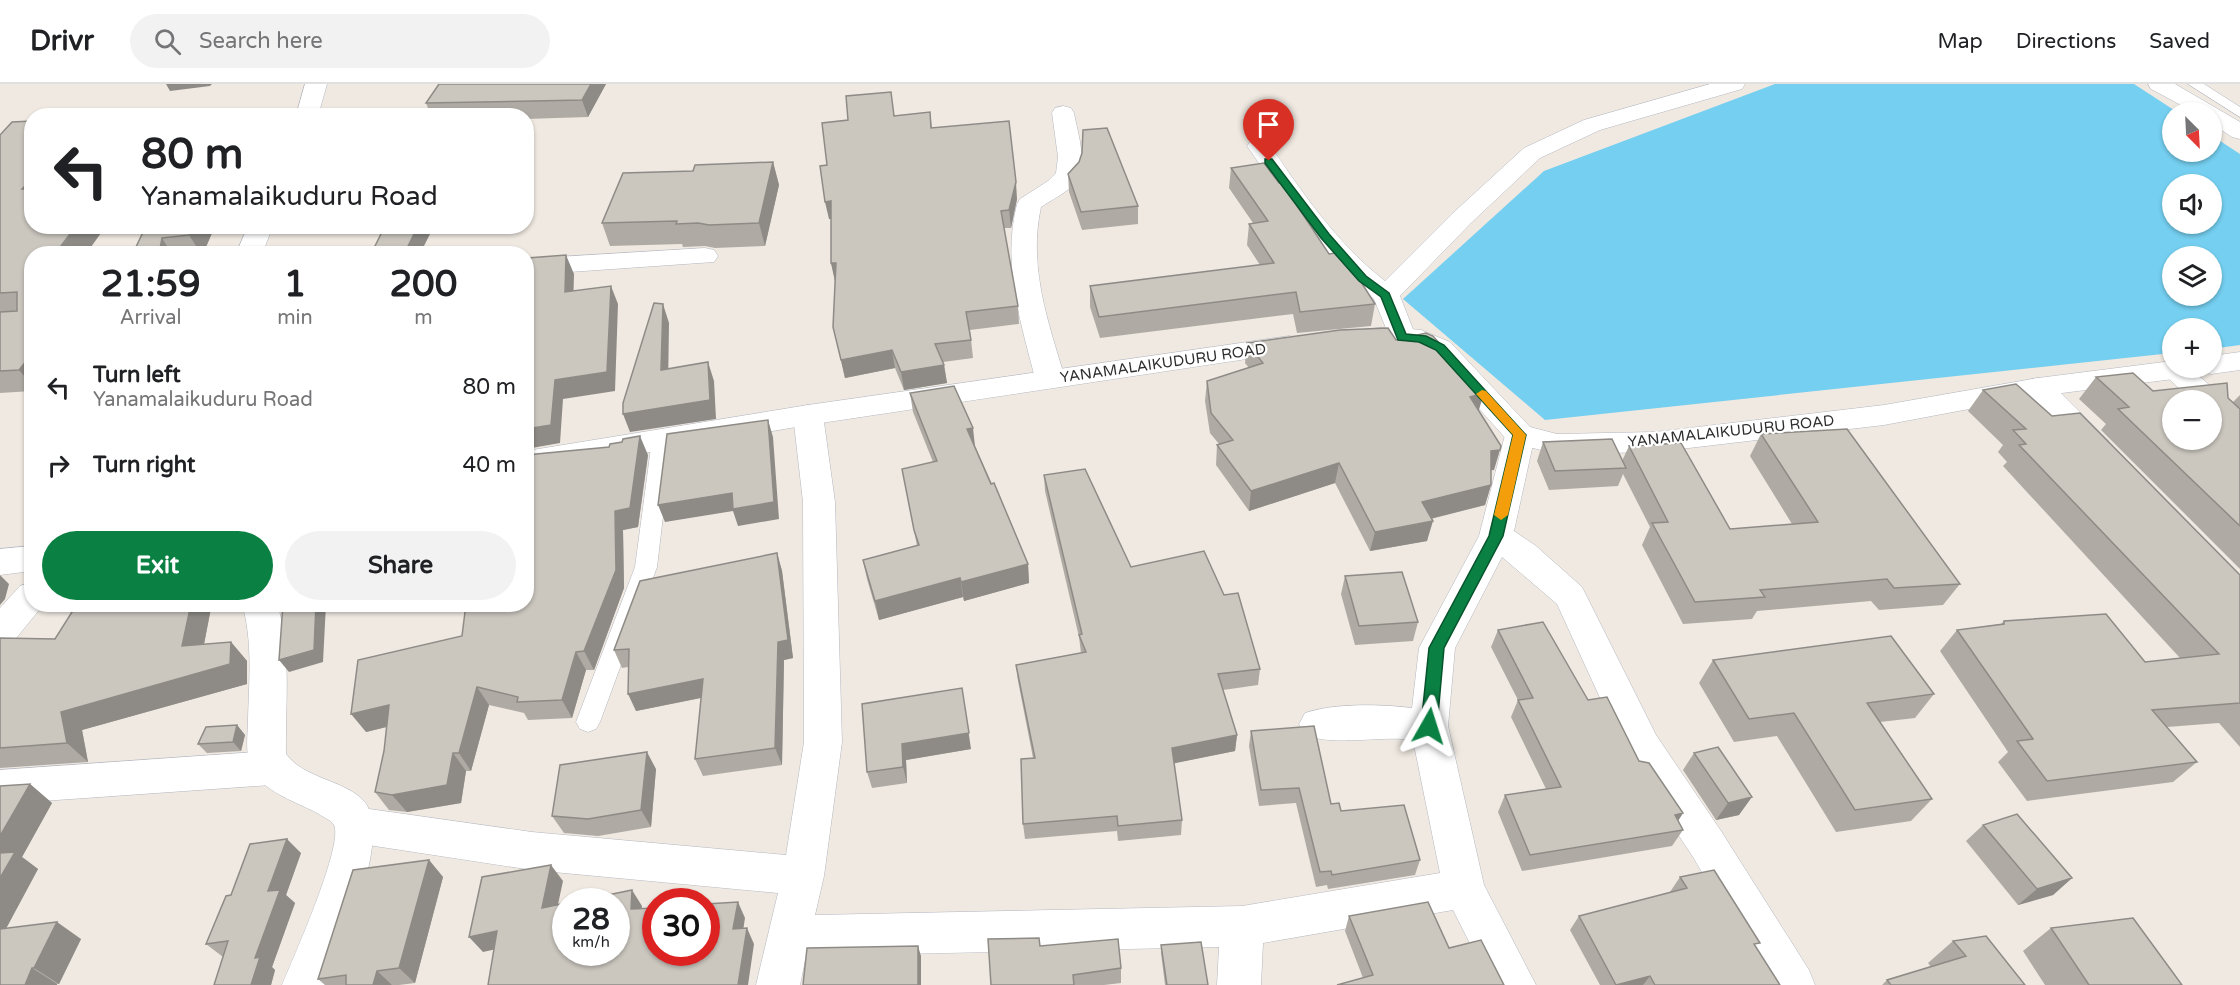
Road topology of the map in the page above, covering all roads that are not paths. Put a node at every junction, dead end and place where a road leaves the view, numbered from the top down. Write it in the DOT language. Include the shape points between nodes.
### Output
graph roads {
  1 [pos="316,84"];
  2 [pos="1734,84"];
  3 [pos="2159,84"];
  4 [pos="2195,84"];
  5 [pos="2191,102"];
  6 [pos="309,108"];
  7 [pos="1063,113"];
  8 [pos="2240,113"];
  9 [pos="2222,120"];
  10 [pos="2240,132"];
  11 [pos="1259,146"];
  12 [pos="705,256"];
  13 [pos="534,267"];
  14 [pos="1386,295"];
  15 [pos="1402,337"];
  16 [pos="2240,361"];
  17 [pos="2222,363"];
  18 [pos="2162,372"];
  19 [pos="1050,378"];
  20 [pos="2190,378"];
  21 [pos="2038,387"];
  22 [pos="2201,390"];
  23 [pos="808,415"];
  24 [pos="1520,435"];
  25 [pos="662,440"];
  26 [pos="534,461"];
  27 [pos="2119,470"];
  28 [pos="1496,536"];
  29 [pos="24,559"];
  30 [pos="0,562"];
  31 [pos="24,604"];
  32 [pos="262,612"];
  33 [pos="0,632"];
  34 [pos="588,722"];
  35 [pos="1318,724"];
  36 [pos="1429,726"];
  37 [pos="271,768"];
  38 [pos="0,787"];
  39 [pos="355,825"];
  40 [pos="803,876"];
  41 [pos="1464,889"];
  42 [pos="1242,926"];
  43 [pos="788,936"];
  44 [pos="304,985"];
  45 [pos="778,985"];
  46 [pos="1239,985"];
  47 [pos="1514,985"];
  48 [pos="1793,985"];
  1 -- 6 [label="street"];
  2 -- 14 [label="street" via="1592,125 1532,153"];
  3 -- 5 [label="street"];
  4 -- 8 [label="lane"];
  7 -- 19 [label="street" via="1070,170 1065,179 1029,204 1023,252 1030,302"];
  9 -- 10 [label="street"];
  11 -- 14 [label="street" via="1278,177 1325,236 1363,279"];
  12 -- 13 [label="street"];
  14 -- 15 [label="street"];
  15 -- 19 [label="street, YANAMALAIKUDURU ROAD" via="1320,341"];
  15 -- 24 [label="street, YANAMALAIKUDURU ROAD" via="1421,339 1440,348"];
  16 -- 17 [label="street"];
  18 -- 21 [label="street, YANAMALAIKUDURU ROAD"];
  19 -- 23 [label="street, YANAMALAIKUDURU ROAD"];
  20 -- 22 [label="street"];
  21 -- 24 [label="street, YANAMALAIKUDURU ROAD" via="1884,415 1655,442 1557,444"];
  21 -- 27 [label="street"];
  23 -- 25 [label="street, YANAMALAIKUDURU ROAD"];
  23 -- 40 [label="street" via="819,502 823,742"];
  24 -- 28 [label="street"];
  25 -- 26 [label="street, YANAMALAIKUDURU ROAD"];
  25 -- 34 [label="lane" via="646,567"];
  28 -- 36 [label="street" via="1437,648"];
  28 -- 48 [label="street" via="1570,596 1642,747"];
  29 -- 30 [label="street"];
  31 -- 33 [label="street"];
  32 -- 37 [label="street" via="266,640 267,756"];
  35 -- 36 [label="street" via="1393,721"];
  36 -- 41 [label="street"];
  37 -- 38 [label="street"];
  37 -- 39 [label="street" via="281,778 352,815"];
  39 -- 40 [label="street" via="532,851"];
  39 -- 44 [label="street" via="350,864"];
  40 -- 43 [label="street"];
  41 -- 42 [label="street"];
  41 -- 47 [label="street"];
  42 -- 43 [label="street"];
  42 -- 46 [label="street"];
  43 -- 45 [label="street"];
}
